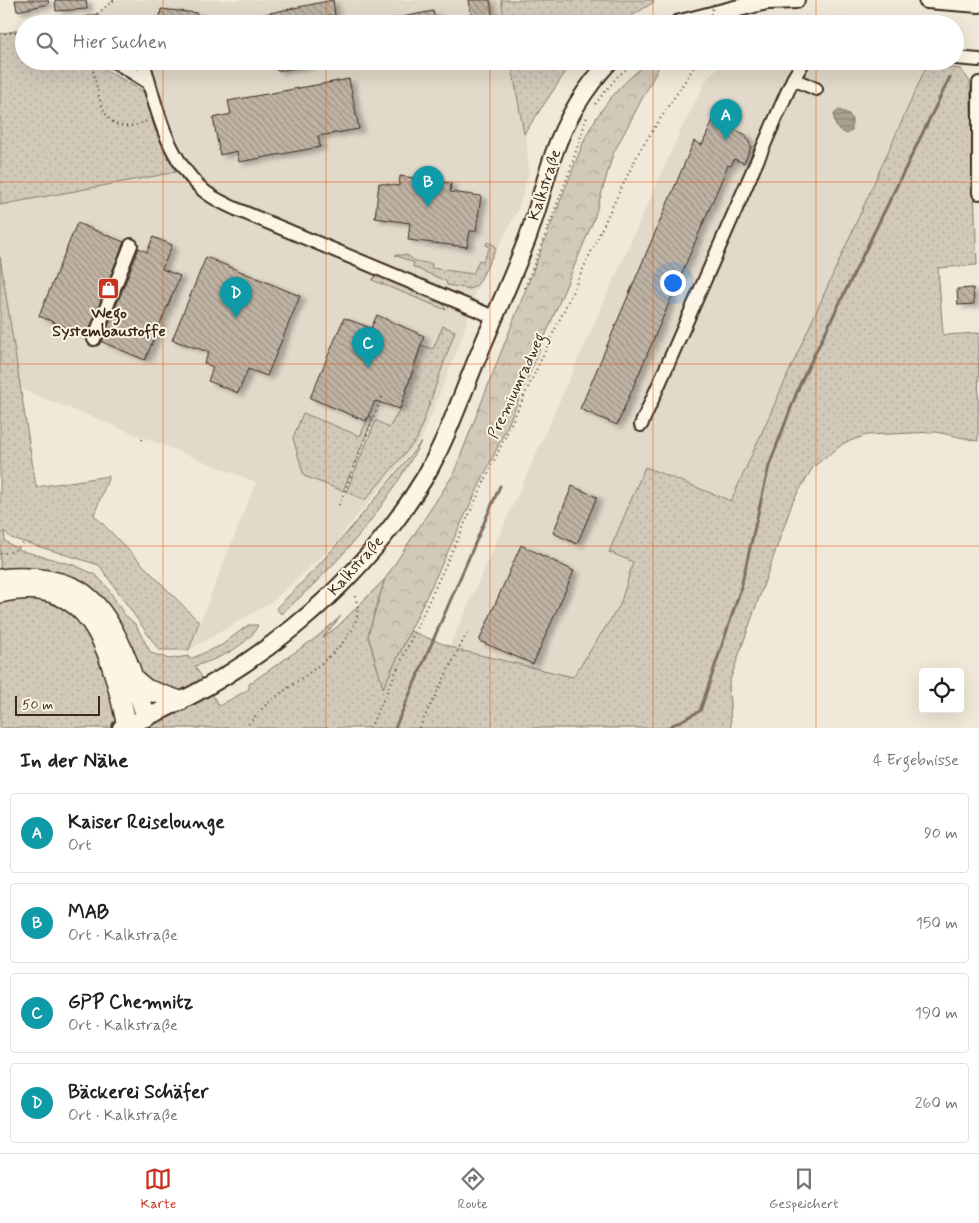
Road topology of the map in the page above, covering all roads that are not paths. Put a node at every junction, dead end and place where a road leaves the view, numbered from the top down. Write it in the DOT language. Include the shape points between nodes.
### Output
graph roads {
  1 [pos="769,0"];
  2 [pos="796,0"];
  3 [pos="927,0"];
  4 [pos="979,4"];
  5 [pos="711,15"];
  6 [pos="964,59"];
  7 [pos="979,60"];
  8 [pos="128,70"];
  9 [pos="146,70"];
  10 [pos="603,70"];
  11 [pos="798,70"];
  12 [pos="793,79"];
  13 [pos="149,83"];
  14 [pos="979,83"];
  15 [pos="816,89"];
  16 [pos="979,131"];
  17 [pos="979,193"];
  18 [pos="131,245"];
  19 [pos="494,317"];
  20 [pos="94,339"];
  21 [pos="642,425"];
  22 [pos="0,578"];
  23 [pos="0,593"];
  24 [pos="134,679"];
  25 [pos="180,701"];
  26 [pos="146,717"];
  27 [pos="124,727"];
  1 -- 2 [label="main road"];
  1 -- 5 [label="main road"];
  3 -- 4 [label="main road"];
  6 -- 7 [label="street"];
  8 -- 13 [label="street"];
  9 -- 13 [label="street"];
  10 -- 19 [label="main road, Kalkstraße" via="569,118 554,153 525,247"];
  11 -- 12 [label="street"];
  12 -- 15 [label="street"];
  12 -- 21 [label="street"];
  13 -- 19 [label="street" via="174,154 204,191 368,266"];
  14 -- 16 [label="street"];
  16 -- 17 [label="street"];
  18 -- 20 [label="street"];
  19 -- 25 [label="main road, Kalkstraße" via="426,475 372,551 298,624 238,669"];
  22 -- 24 [label="highway" via="45,578 74,587 89,598 110,624"];
  23 -- 27 [label="highway" via="32,589 51,593 78,607 106,647 118,684"];
  24 -- 25 [label="highway" via="146,689"];
  24 -- 26 [label="highway"];
  25 -- 26 [label="main road, Kalkstraße"];
  26 -- 27 [label="main road, Kalkstraße"];
}
